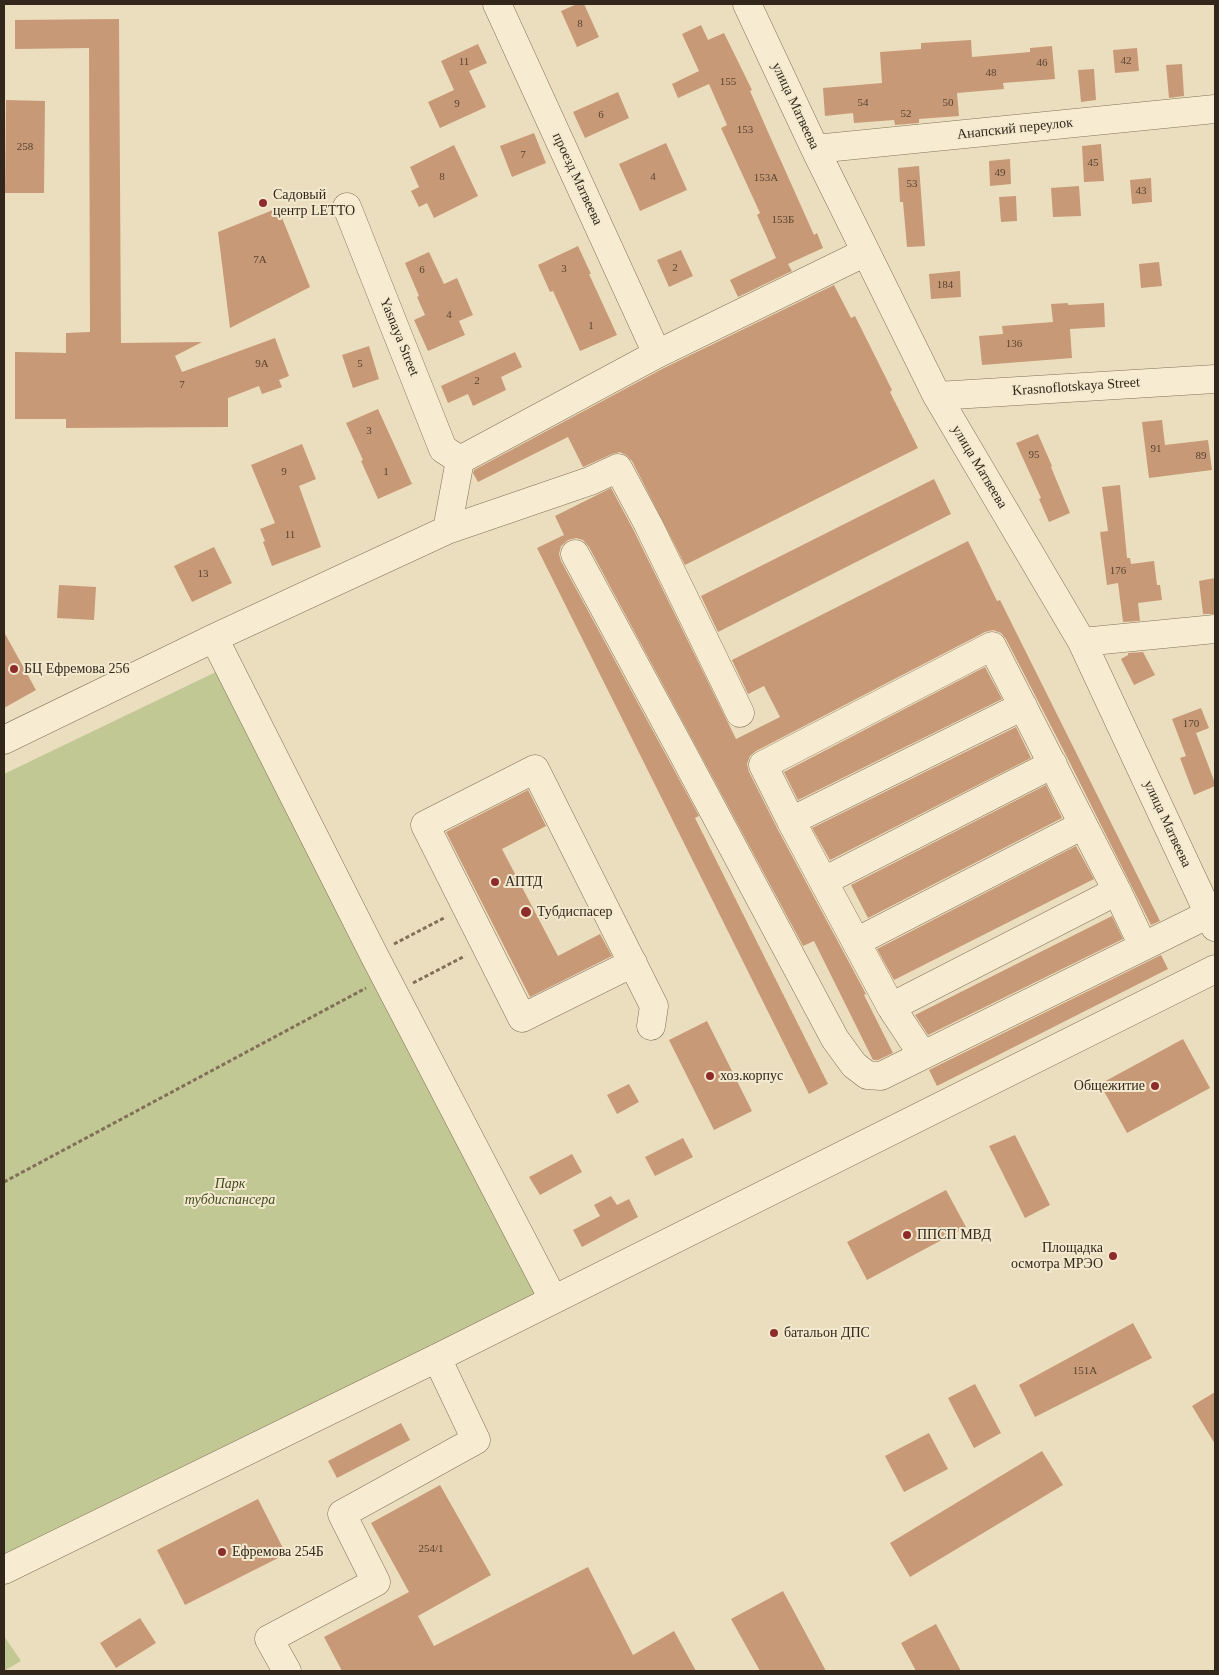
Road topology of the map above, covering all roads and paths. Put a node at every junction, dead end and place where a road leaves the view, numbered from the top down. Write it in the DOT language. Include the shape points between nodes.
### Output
graph roads {
  1 [pos="497,4"];
  2 [pos="747,4"];
  3 [pos="1215,109"];
  4 [pos="815,149"];
  5 [pos="347,207"];
  6 [pos="866,252"];
  7 [pos="657,354"];
  8 [pos="1215,379"];
  9 [pos="937,396"];
  10 [pos="460,460"];
  11 [pos="447,530"];
  12 [pos="575,554"];
  13 [pos="1215,629"];
  14 [pos="214,638"];
  15 [pos="1082,642"];
  16 [pos="1023,706"];
  17 [pos="740,714"];
  18 [pos="4,740"];
  19 [pos="1053,764"];
  20 [pos="791,821"];
  21 [pos="1083,826"];
  22 [pos="824,881"];
  23 [pos="1117,891"];
  24 [pos="466,906"];
  25 [pos="1212,921"];
  26 [pos="856,942"];
  27 [pos="486,946"];
  28 [pos="1143,946"];
  29 [pos="633,963"];
  30 [pos="1215,969"];
  31 [pos="385,975"];
  32 [pos="891,1007"];
  33 [pos="651,1026"];
  34 [pos="922,1054"];
  35 [pos="4,1182"];
  36 [pos="554,1299"];
  37 [pos="437,1358"];
  38 [pos="4,1570"];
  39 [pos="287,1671"];
  1 -- 7 [label="street, проезд Матвеева"];
  2 -- 4 [label="street, улица Матвеева"];
  3 -- 4 [label="street, Анапский переулок"];
  4 -- 6 [label="street, улица Матвеева"];
  5 -- 10 [label="street, Yasnaya Street" via="443,449"];
  6 -- 7 [label="street"];
  6 -- 9 [label="street, улица Матвеева"];
  7 -- 10 [label="street"];
  8 -- 9 [label="street, Krasnoflotskaya Street"];
  9 -- 15 [label="street, улица Матвеева"];
  10 -- 11 [label="street"];
  11 -- 14 [label="street"];
  11 -- 17 [label="street" via="590,481 618,468"];
  12 -- 34 [label="street" via="835,1039 854,1065 867,1075 881,1076"];
  13 -- 15 [label="street"];
  14 -- 18 [label="street"];
  14 -- 31 [label="street"];
  15 -- 25 [label="street, улица Матвеева"];
  16 -- 19 [label="street"];
  16 -- 20 [label="street"];
  16 -- 20 [label="street" via="992,646 763,765"];
  19 -- 21 [label="street"];
  19 -- 22 [label="street"];
  20 -- 22 [label="street"];
  21 -- 23 [label="street"];
  21 -- 26 [label="street"];
  22 -- 26 [label="street"];
  23 -- 28 [label="street"];
  23 -- 32 [label="street"];
  24 -- 27 [label="street"];
  24 -- 29 [label="street" via="425,825 535,768"];
  24 -- 31 [label="path"];
  25 -- 28 [label="street"];
  26 -- 32 [label="street"];
  27 -- 29 [label="street" via="522,1018"];
  27 -- 31 [label="path"];
  28 -- 34 [label="street"];
  29 -- 33 [label="street" via="654,1006"];
  30 -- 36 [label="street"];
  31 -- 35 [label="path"];
  31 -- 36 [label="street"];
  32 -- 34 [label="street"];
  36 -- 37 [label="street"];
  37 -- 38 [label="street"];
  37 -- 39 [label="street" via="476,1440 342,1514 376,1582 269,1639"];
}
